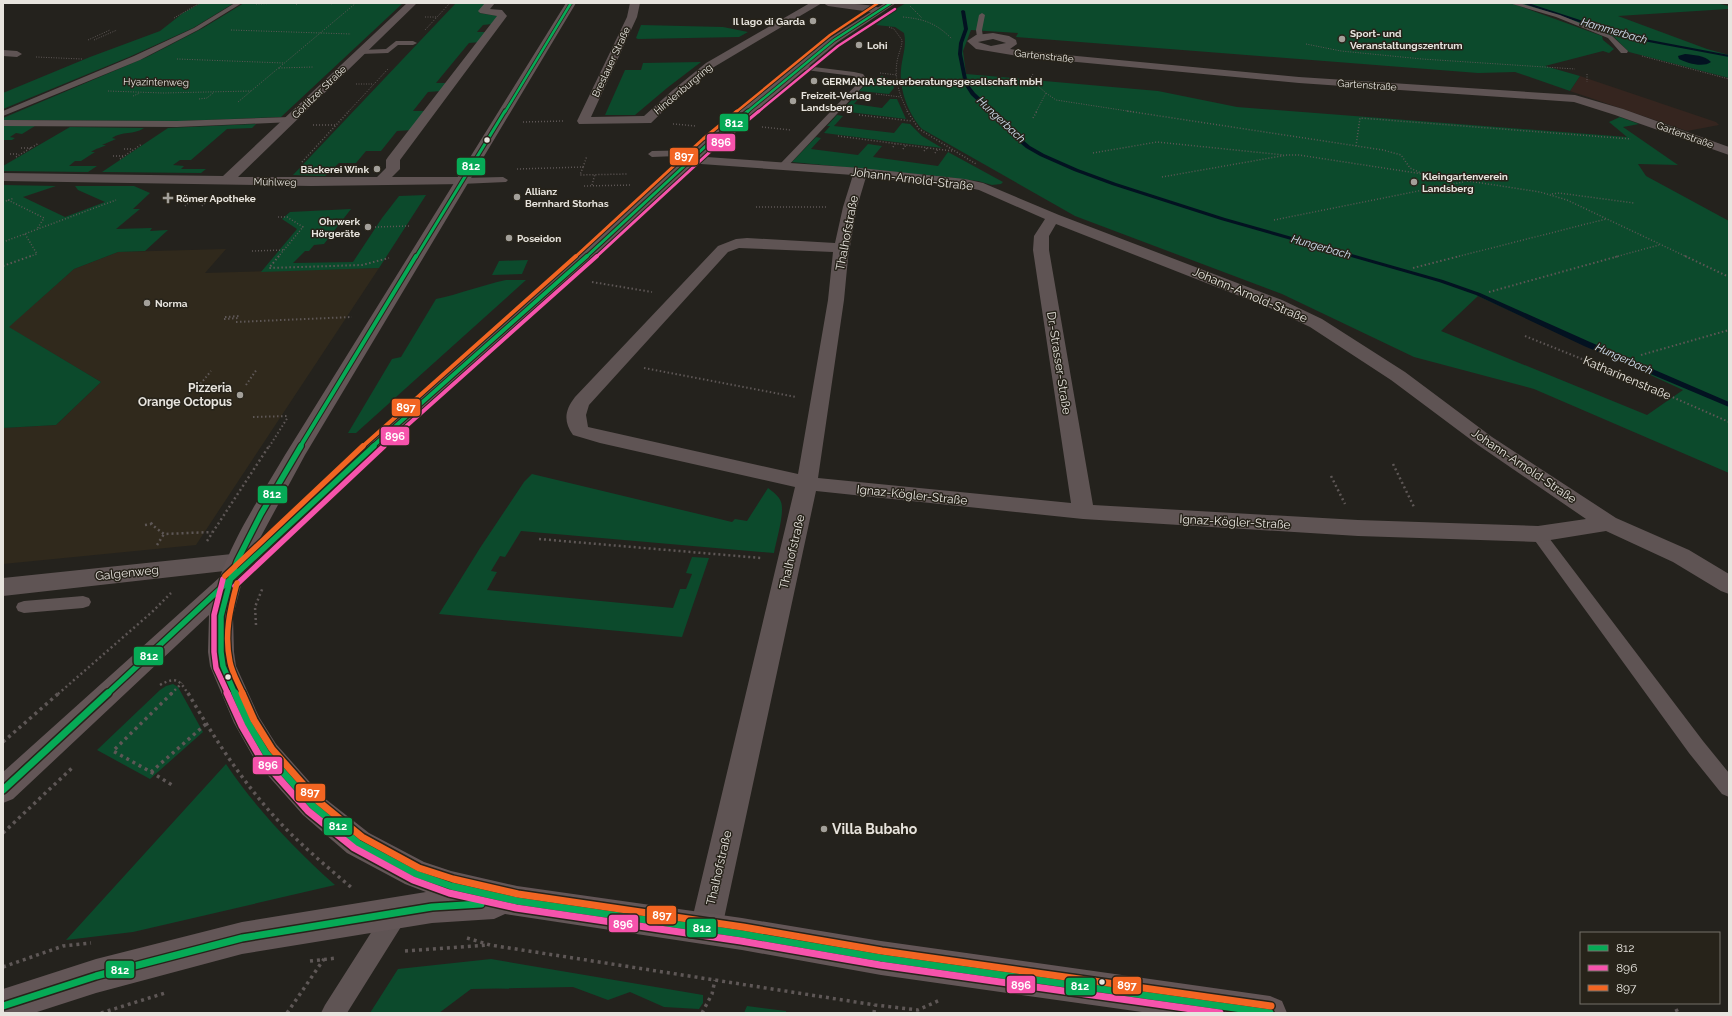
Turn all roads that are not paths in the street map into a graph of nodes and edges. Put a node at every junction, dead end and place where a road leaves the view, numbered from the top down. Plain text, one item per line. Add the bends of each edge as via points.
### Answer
1 (238, 3) edge
2 (412, 3) edge
3 (490, 3) edge
4 (571, 3) edge
5 (635, 3) edge
6 (817, 3) edge
7 (828, 3) edge
8 (891, 3) edge
9 (1512, 3) edge
10 (878, 10) junction
11 (982, 15) dead end
12 (980, 37) junction
13 (412, 43) road end
14 (999, 48) junction
15 (1624, 51) road end
16 (361, 52) junction
17 (3, 53) edge
18 (17, 54) road end
19 (799, 69) junction
20 (850, 83) dead end
21 (3, 114) edge
22 (290, 120) junction
23 (583, 121) joint
24 (3, 123) edge
25 (1729, 151) edge
26 (652, 154) dead end
27 (696, 156) junction
28 (783, 166) junction
29 (861, 172) junction
30 (3, 177) edge
31 (502, 180) dead end
32 (226, 181) junction
33 (382, 181) junction
34 (462, 181) junction
35 (1054, 218) junction
36 (842, 248) junction
37 (807, 483) junction
38 (1083, 512) junction
39 (1608, 523) junction
40 (1538, 534) junction
41 (239, 568) junction
42 (1729, 585) edge
43 (3, 587) edge
44 (83, 602) dead end
45 (24, 607) dead end
46 (1729, 788) edge
47 (3, 790) edge
48 (517, 901) junction
49 (398, 912) junction
50 (706, 928) junction
51 (3, 1006) edge
52 (333, 1013) edge
53 (1270, 1013) edge

1 - 21 lane, Hyazintenweg via 196,29 137,58
2 - 16 street, Görlitzer Straße
3 - 33 street via 483,11 499,12 502,16 393,160 394,169
4 - 34 main road
5 - 23 street, Breslauer Straße via 632,18
6 - 23 street, Hindenburgring via 710,65 647,120
7 - 10 street
8 - 10 main road
9 - 15 lane via 1558,16 1610,37
10 - 19 main road via 834,40
11 - 12 lane
12 - 14 street, Gartenstraße via 973,39 973,43
12 - 14 street, Gartenstraße via 1000,36 1012,42 1009,46
13 - 16 lane via 396,43 388,51
14 - 25 street, Gartenstraße via 1007,52 1024,54 1292,79 1575,99 1612,109
16 - 22 street, Görlitzer Straße
17 - 18 street
19 - 20 lane via 847,77
19 - 27 main road
19 - 28 lane via 854,74 863,80
22 - 24 lane via 171,124
22 - 32 street, Görlitzer Straße
26 - 27 lane
27 - 28 street, Johann-Arnold-Straße
27 - 41 main road
28 - 29 street, Johann-Arnold-Straße
29 - 35 street, Johann-Arnold-Straße via 983,187
29 - 36 street, Thalhofstraße via 850,207
30 - 32 street, Mühlweg
31 - 34 lane
32 - 33 street, Mühlweg
33 - 34 street, Mühlweg
34 - 41 main road via 261,514
35 - 38 street, Dr.-Strasser-Straße via 1043,230 1040,239 1041,250
35 - 39 street, Johann-Arnold-Straße via 1276,304 1316,323 1398,376 1485,441
36 - 37 street, Thalhofstraße
36 - 37 street, Ignaz-Kögler-Straße via 736,244 723,249 577,408 575,415 580,431 600,437
37 - 38 street, Ignaz-Kögler-Straße
37 - 50 street, Thalhofstraße
38 - 40 street, Ignaz-Kögler-Straße via 1200,520
39 - 40 street, Ignaz-Kögler-Straße
39 - 42 street, Johann-Arnold-Straße via 1681,556
40 - 46 lane
41 - 43 street, Galgenweg via 191,566
41 - 47 main road
41 - 48 main road via 221,616 223,666 248,723 266,753 313,806 358,842 416,874 451,886
44 - 45 lane
48 - 49 main road
48 - 50 main road
49 - 51 main road via 242,938 96,976
49 - 52 lane
50 - 53 main road via 881,958

